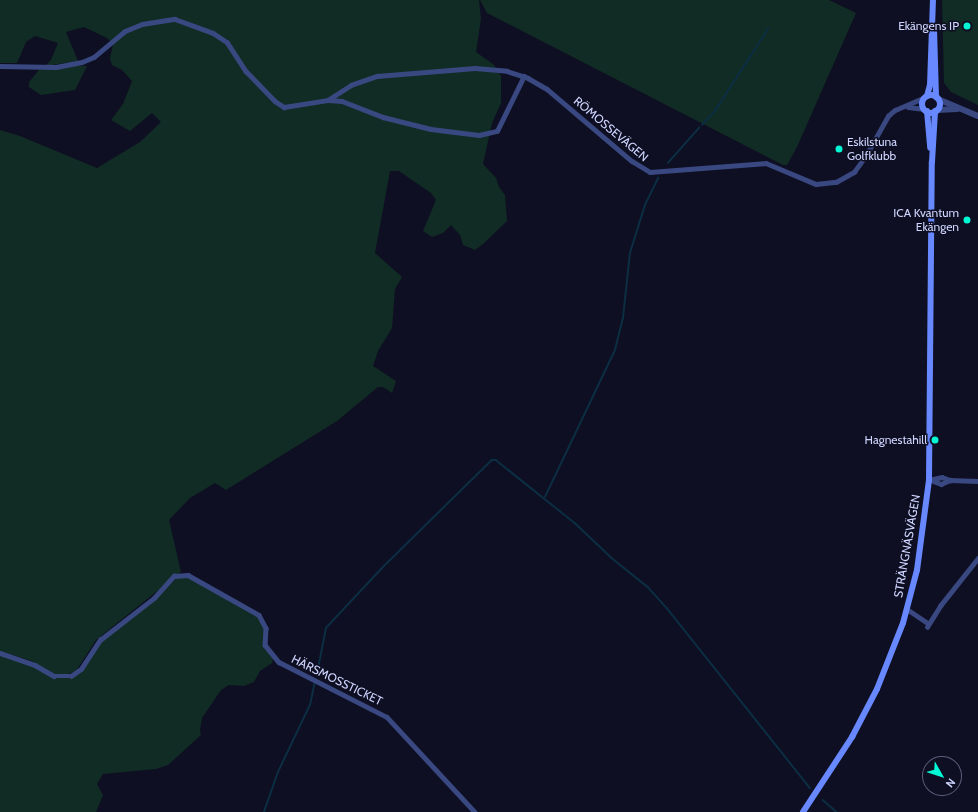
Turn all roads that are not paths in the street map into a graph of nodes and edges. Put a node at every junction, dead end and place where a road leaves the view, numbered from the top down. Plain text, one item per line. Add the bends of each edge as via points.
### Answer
1 (933, 0) edge
2 (933, 22) junction
3 (0, 66) edge
4 (524, 76) junction
5 (926, 97) junction
6 (937, 98) junction
7 (328, 100) junction
8 (904, 107) junction
9 (958, 109) junction
10 (925, 110) junction
11 (936, 111) junction
12 (978, 116) edge
13 (932, 162) junction
14 (929, 480) junction
15 (978, 481) edge
16 (978, 558) edge
17 (907, 609) junction
18 (0, 654) edge
19 (475, 812) edge
20 (803, 812) edge

1 - 2 main road
2 - 5 main road
2 - 6 main road
3 - 7 street via 56,67 82,62 94,57 125,31 142,24 175,19 212,33 227,42 246,71 279,105 295,108
4 - 7 street, RÖMOSSEVÄGEN via 507,71 475,68 377,76 351,85
4 - 7 street via 498,131 479,135 431,129 376,116 348,102
4 - 8 street, RÖMOSSEVÄGEN via 557,96 632,161 650,172 766,163 808,182 829,184 854,172 888,116
5 - 6 main road
5 - 8 street, RÖMOSSEVÄGEN
5 - 10 main road, STRÄNGNÄSVÄGEN via 922,102
6 - 9 street
6 - 11 main road, STRÄNGNÄSVÄGEN
8 - 10 street
9 - 11 street
9 - 12 street
10 - 11 main road
10 - 13 main road, STRÄNGNÄSVÄGEN
11 - 13 main road, STRÄNGNÄSVÄGEN
13 - 14 main road, STRÄNGNÄSVÄGEN
14 - 15 street via 941,484 950,480
14 - 17 main road, STRÄNGNÄSVÄGEN via 924,531
16 - 17 street via 927,625
17 - 20 main road, STRÄNGNÄSVÄGEN via 886,668 868,708
18 - 19 street, HÄRSMOSSTICKET via 35,665 54,676 71,676 81,669 100,640 154,598 174,576 188,575 259,615 266,628 265,645 279,662 387,717

